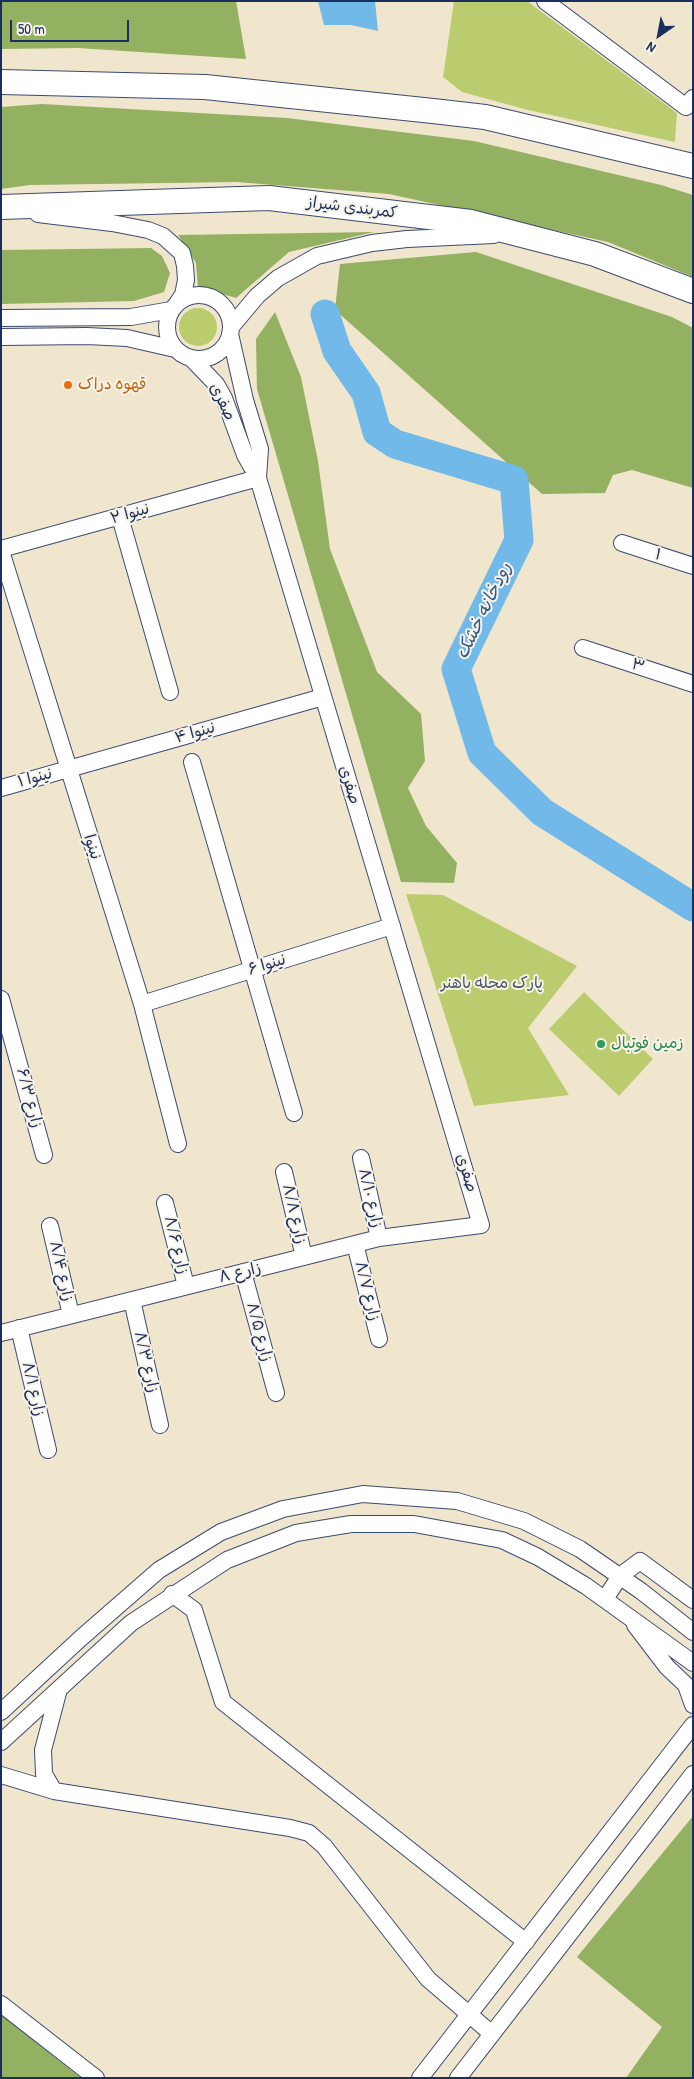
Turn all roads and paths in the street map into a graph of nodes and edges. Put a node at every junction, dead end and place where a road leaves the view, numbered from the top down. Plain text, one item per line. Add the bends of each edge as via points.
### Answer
1 (545, 1) edge
2 (1, 82) edge
3 (693, 98) edge
4 (693, 166) edge
5 (1, 209) edge
6 (526, 235) junction
7 (693, 290) edge
8 (175, 306) junction
9 (1, 318) edge
10 (230, 330) junction
11 (1, 337) edge
12 (175, 349) junction
13 (192, 359) junction
14 (258, 478) junction
15 (120, 517) junction
16 (622, 544) dead end
17 (1, 550) edge
18 (693, 566) edge
19 (583, 648) dead end
20 (693, 684) edge
21 (170, 692) dead end
22 (323, 697) junction
23 (192, 762) dead end
24 (68, 770) junction
25 (1, 788) edge
26 (392, 926) junction
27 (252, 970) junction
28 (1, 999) edge
29 (142, 1004) junction
30 (7, 1042) edge
31 (294, 1113) dead end
32 (178, 1144) dead end
33 (44, 1156) dead end
34 (361, 1158) dead end
35 (284, 1172) dead end
36 (165, 1203) dead end
37 (481, 1225) joint
38 (50, 1226) dead end
39 (379, 1238) junction
40 (355, 1244) junction
41 (304, 1257) junction
42 (243, 1272) junction
43 (186, 1286) junction
44 (132, 1300) junction
45 (71, 1315) junction
46 (19, 1328) junction
47 (1, 1333) edge
48 (379, 1339) dead end
49 (276, 1393) dead end
50 (160, 1425) dead end
51 (48, 1450) dead end
52 (620, 1576) junction
53 (172, 1594) junction
54 (605, 1599) junction
55 (693, 1600) edge
56 (624, 1611) junction
57 (693, 1632) edge
58 (693, 1663) edge
59 (59, 1689) junction
60 (693, 1705) edge
61 (1, 1712) edge
62 (693, 1725) edge
63 (1, 1742) edge
64 (693, 1774) edge
65 (1, 1775) edge
66 (54, 1791) junction
67 (526, 1942) junction
68 (1, 2004) edge
69 (468, 2016) junction
70 (492, 2034) junction
71 (96, 2078) edge
72 (420, 2078) edge
73 (458, 2078) edge

1 - 3 street via 686,107
2 - 4 highway via 205,87 433,110 485,117
5 - 6 highway, کمربندی شیراز via 269,198 471,222
5 - 8 street via 112,223 163,236 182,253 185,266 184,295
6 - 7 highway, کمربندی شیراز via 595,254
6 - 10 street via 407,238 317,256 278,278 257,296
8 - 9 street via 131,317
8 - 10 street via 197,295 208,296 224,308
8 - 12 street via 167,320 166,330
10 - 13 street via 220,351 212,356
10 - 14 street via 245,400 260,449
11 - 12 street via 127,338
12 - 13 street
13 - 14 street, صفری via 216,384 224,398 245,455
14 - 15 street, ۲ نینوا
14 - 22 street, صفری
15 - 17 street, ۲ نینوا
15 - 21 street
16 - 18 street, ۱
17 - 24 street, نینوا
19 - 20 street, ۳
22 - 24 street, ۴ نینوا
22 - 26 street, صفری
23 - 27 street
24 - 25 street, ۱ نینوا
24 - 29 street, نینوا
26 - 27 street, ۶ نینوا
26 - 37 street, صفری
27 - 29 street, ۶ نینوا
27 - 31 street
28 - 30 street, ۶/۳ زارع
29 - 32 street, نینوا
30 - 33 street, ۶/۳ زارع
34 - 39 street, ۸/۱۰ زارع
35 - 41 street, ۸/۸ زارع
36 - 43 street, ۸/۶ زارع
37 - 39 street, ۸ زارع
38 - 45 street, ۸/۴ زارع
39 - 40 street, ۸ زارع
40 - 41 street, ۸ زارع
40 - 48 street, ۸/۷ زارع
41 - 42 street, ۸ زارع
42 - 43 street, ۸ زارع
42 - 49 street, ۸/۵ زارع
43 - 44 street, ۸ زارع
44 - 45 street, ۸ زارع
44 - 50 street, ۸/۳ زارع
45 - 46 street, ۸ زارع
46 - 47 street, ۸ زارع
46 - 51 street, ۸/۱ زارع
52 - 54 street
52 - 55 street via 640,1561
52 - 57 street
52 - 61 street via 580,1549 524,1521 457,1500 363,1494 283,1509 220,1532 159,1570
53 - 54 street via 227,1560 296,1533 352,1524 414,1524 502,1540 538,1557
53 - 59 street via 131,1623
53 - 67 street via 194,1610 223,1702
54 - 56 street
56 - 58 street
56 - 60 street via 667,1667 686,1685
59 - 63 street
59 - 66 street via 43,1750 44,1774
62 - 67 street
64 - 70 street
65 - 66 street
66 - 69 street via 309,1833 324,1846 428,1979
67 - 69 street
68 - 71 street
69 - 70 street
69 - 72 street
70 - 73 street

